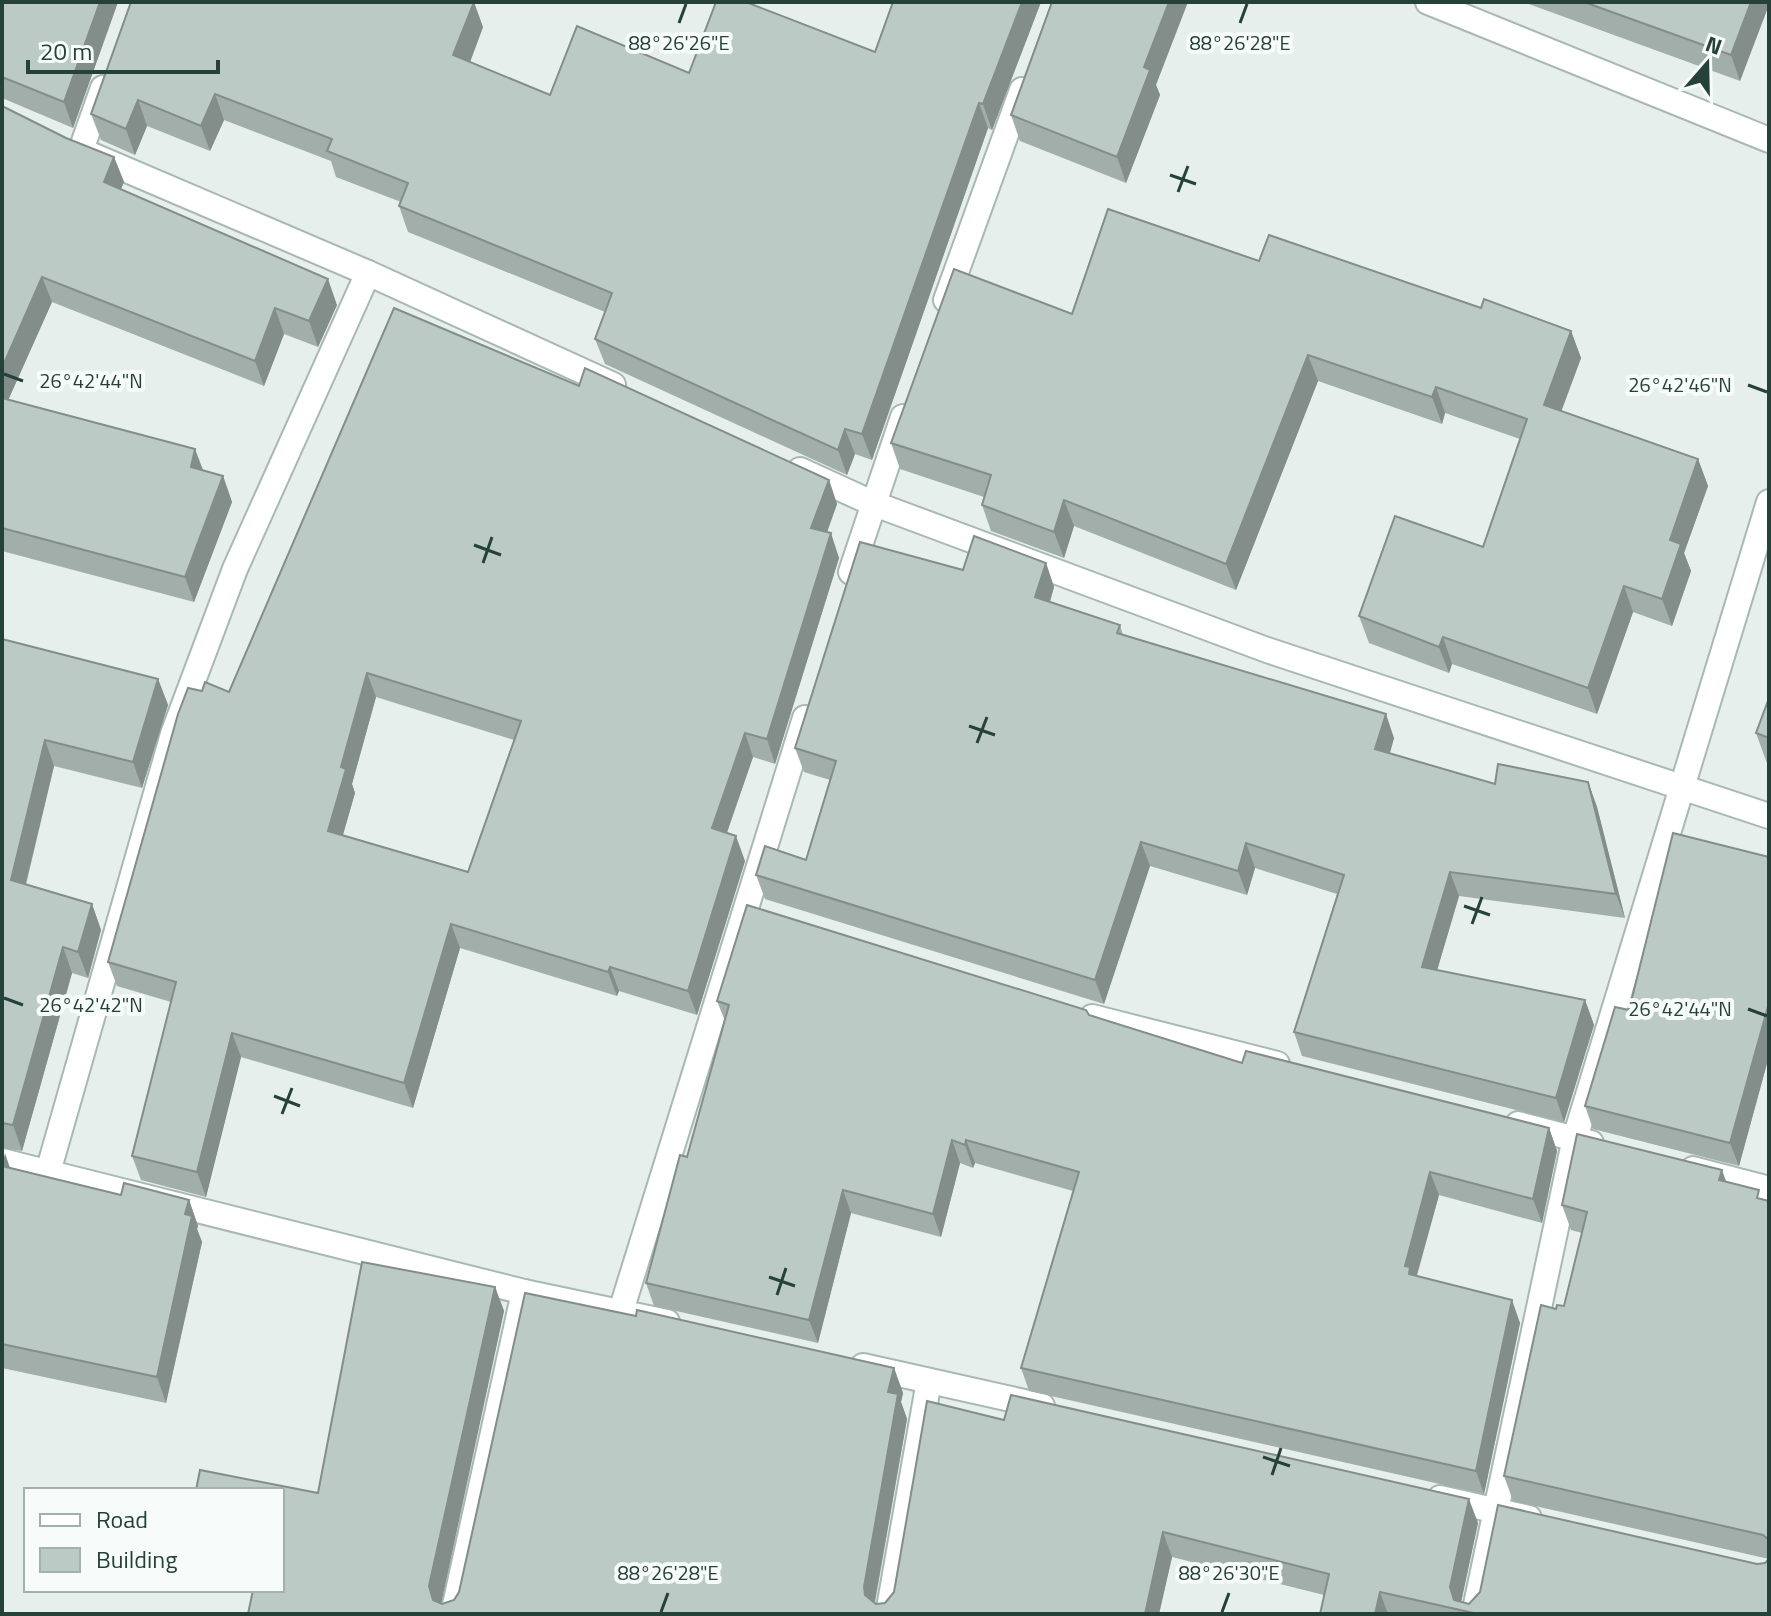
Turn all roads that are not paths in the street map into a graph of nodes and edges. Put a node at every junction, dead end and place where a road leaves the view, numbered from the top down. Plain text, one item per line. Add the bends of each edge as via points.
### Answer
1 (1428, 2) edge
2 (113, 61) edge
3 (1033, 61) edge
4 (55, 138) edge
5 (1769, 140) edge
6 (81, 150) junction
7 (368, 273) junction
8 (937, 326) edge
9 (642, 398) edge
10 (910, 400) edge
11 (771, 457) edge
12 (1769, 502) edge
13 (872, 503) junction
14 (844, 593) edge
15 (811, 698) edge
16 (1682, 784) junction
17 (1769, 816) edge
18 (746, 909) junction
19 (775, 918) edge
20 (1072, 1010) edge
21 (1300, 1070) edge
22 (1499, 1119) edge
23 (1575, 1138) junction
24 (1620, 1150) edge
25 (2, 1161) edge
26 (1665, 1162) edge
27 (48, 1172) junction
28 (1769, 1189) edge
29 (524, 1292) junction
30 (621, 1311) junction
31 (683, 1325) edge
32 (837, 1360) edge
33 (929, 1381) junction
34 (1067, 1412) edge
35 (1419, 1493) edge
36 (1496, 1511) junction
37 (1557, 1525) edge
38 (453, 1614) edge
39 (888, 1614) edge
40 (1474, 1614) edge

1 - 5 street
2 - 6 street
3 - 8 street
4 - 6 street
6 - 7 street
7 - 9 street
7 - 27 street via 235,569 173,734
10 - 13 street
11 - 13 street
12 - 16 street
13 - 14 street
13 - 16 street via 1267,650
15 - 18 street
16 - 17 street
16 - 23 street
18 - 19 street
18 - 30 street
20 - 21 street
22 - 23 street
23 - 24 street
23 - 36 street
25 - 27 street
26 - 28 street
27 - 29 street
29 - 30 street
29 - 38 street
30 - 31 street
32 - 33 street
33 - 34 street
33 - 39 street
35 - 36 street
36 - 37 street
36 - 40 street

